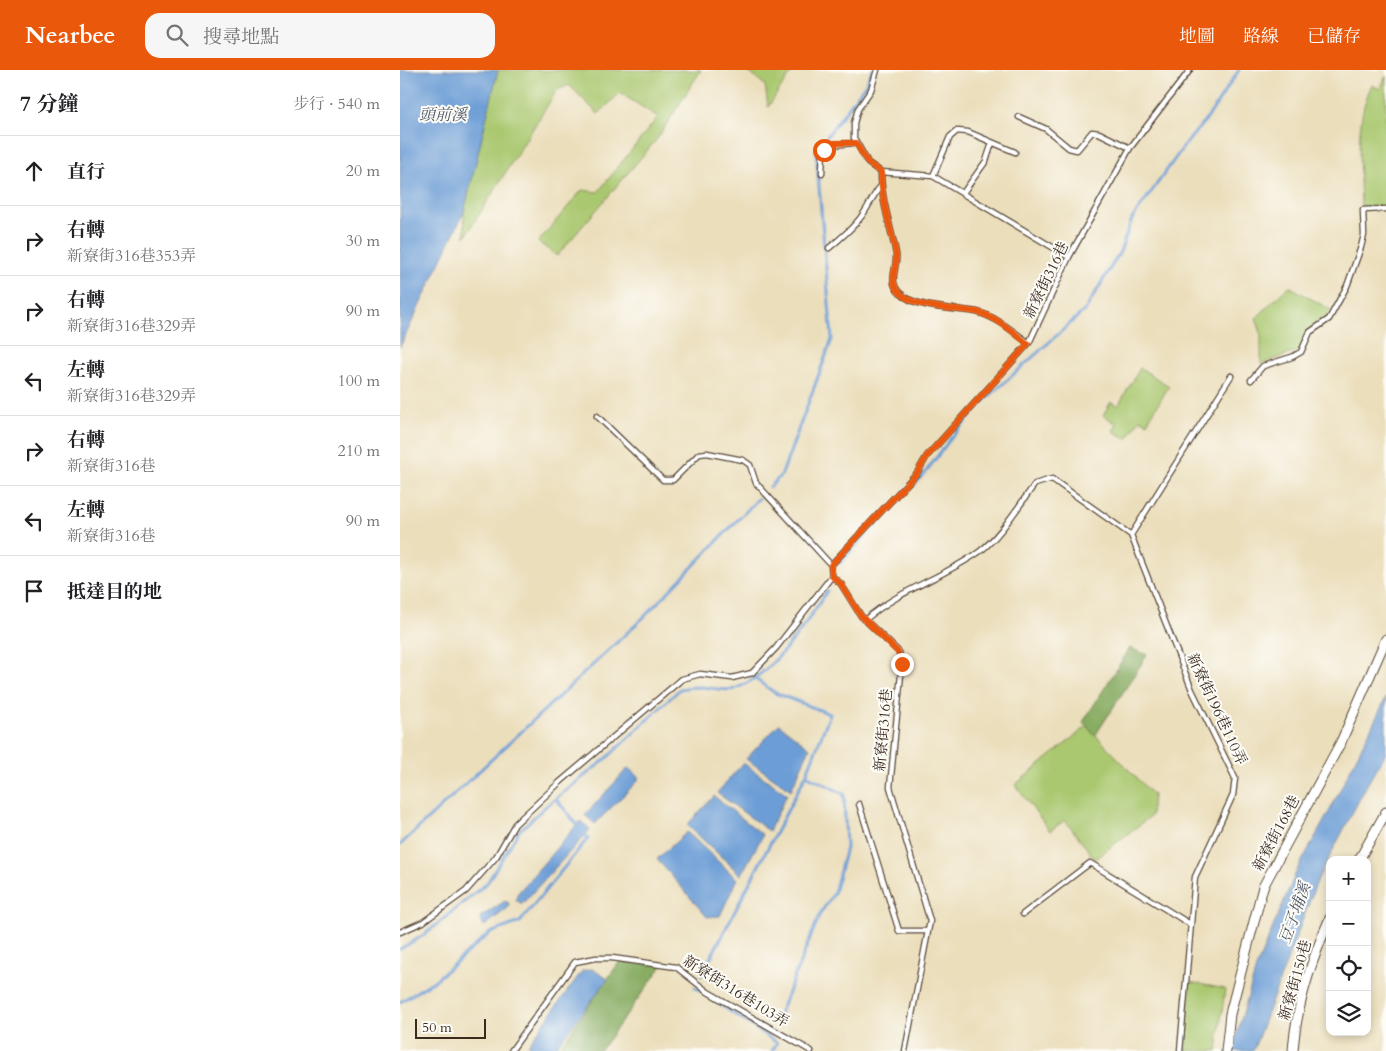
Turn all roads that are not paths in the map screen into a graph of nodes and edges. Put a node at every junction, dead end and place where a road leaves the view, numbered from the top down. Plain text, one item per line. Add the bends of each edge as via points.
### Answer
1 (877, 70) edge
2 (1190, 70) edge
3 (1019, 117) dead end
4 (856, 143) junction
5 (992, 143) junction
6 (1130, 148) junction
7 (1015, 152) dead end
8 (881, 172) junction
9 (822, 173) dead end
10 (933, 176) junction
11 (881, 186) junction
12 (963, 193) junction
13 (1386, 209) edge
14 (828, 248) dead end
15 (1069, 257) junction
16 (1028, 344) junction
17 (1231, 376) dead end
18 (1251, 380) dead end
19 (597, 416) dead end
20 (1131, 535) junction
21 (831, 565) junction
22 (832, 576) junction
23 (865, 620) junction
24 (1386, 639) edge
25 (859, 804) dead end
26 (1386, 812) edge
27 (1361, 856) edge
28 (1023, 914) dead end
29 (1190, 924) junction
30 (1326, 926) edge
31 (928, 931) junction
32 (400, 932) edge
33 (511, 1051) edge
34 (811, 1051) edge
35 (905, 1051) edge
36 (1180, 1051) edge
37 (1226, 1051) edge
38 (1292, 1051) edge

1 - 4 lane via 871,90 858,109 854,123
2 - 6 lane, 新寮街316巷
3 - 6 lane via 1046,129 1068,148 1077,150 1092,132
4 - 8 lane via 868,163
4 - 9 lane via 828,145 824,150
5 - 7 lane
5 - 10 lane via 968,132 957,131 950,137
5 - 12 lane via 986,161
6 - 15 lane, 新寮街316巷
8 - 10 lane
8 - 11 lane
10 - 12 lane
11 - 14 lane via 858,221
11 - 16 lane via 896,256 892,278 900,293 944,309 977,312 996,319
12 - 15 lane
13 - 18 lane via 1363,210 1362,247 1347,286 1329,319 1310,332 1301,352 1263,366
15 - 16 lane, 新寮街316巷
16 - 21 lane, 新寮街316巷 via 927,456 917,473
17 - 20 lane
19 - 21 lane via 663,480 673,480 699,454 743,460 750,465 756,483
20 - 23 lane via 1052,479 1035,484 995,538 980,551 895,597
20 - 29 lane, 新寮街196巷110弄 via 1192,690 1235,778 1232,795 1195,877
21 - 22 lane
22 - 23 lane, 新寮街316巷
22 - 32 lane via 776,648 752,673 732,678 700,674 682,679 515,824 496,857 466,891 423,922
23 - 31 lane, 新寮街316巷 via 898,652 902,664 890,787 930,921
24 - 37 street, 新寮街168巷 via 1341,742 1263,887 1230,1014
25 - 31 lane via 899,931
26 - 27 street
28 - 29 lane via 1090,863
29 - 36 lane, 新寮街196巷110弄
30 - 38 street, 新寮街150巷 via 1318,943 1294,1027
31 - 35 lane, 新寮街316巷
33 - 34 lane, 新寮街316巷103弄 via 575,962 596,958 676,967 708,992

